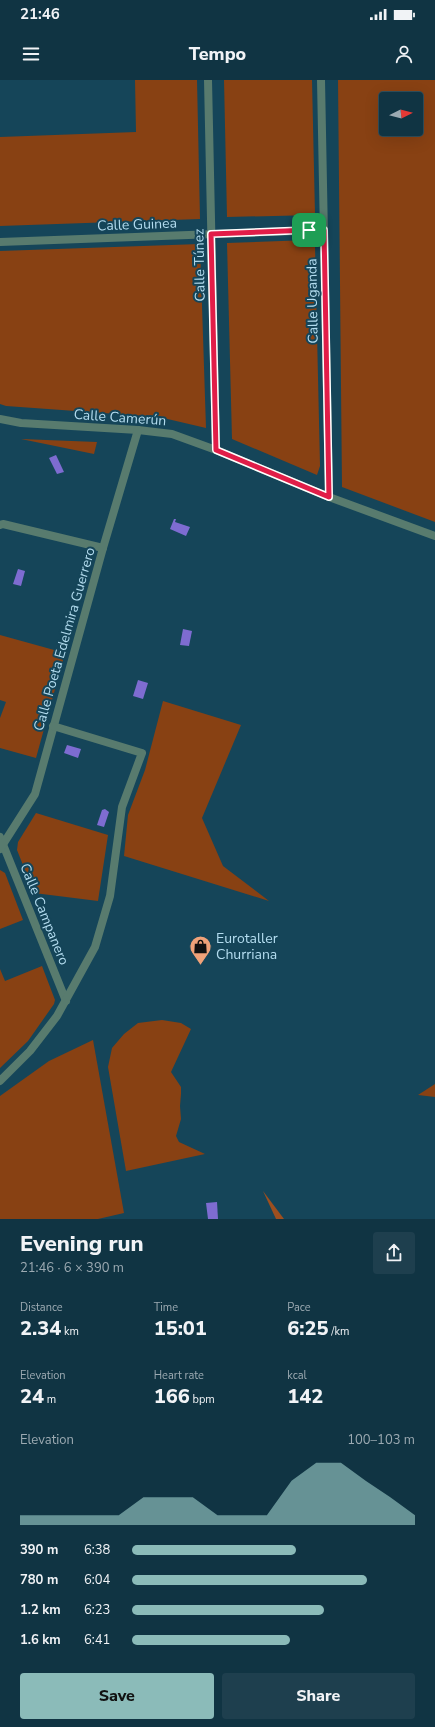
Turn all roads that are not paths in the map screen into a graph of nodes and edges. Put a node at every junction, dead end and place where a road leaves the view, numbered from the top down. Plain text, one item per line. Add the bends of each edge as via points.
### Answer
1 (208, 80) edge
2 (321, 80) edge
3 (324, 230) junction
4 (211, 234) junction
5 (0, 242) edge
6 (0, 419) edge
7 (138, 430) junction
8 (216, 450) junction
9 (329, 497) junction
10 (0, 525) edge
11 (435, 536) edge
12 (103, 548) junction
13 (53, 726) junction
14 (0, 837) edge
15 (2, 847) edge
16 (66, 1001) junction
17 (0, 1081) edge

1 - 4 street, Calle Túnez
2 - 3 street, Calle Uganda
3 - 4 street, Calle Guinea
3 - 9 street, Calle Uganda
4 - 5 street, Calle Guinea
4 - 8 street, Calle Túnez
6 - 7 street, Calle Camerún via 21,423
7 - 8 street, Calle Camerún via 172,434
7 - 12 street, Calle Poeta Edelmira Guerrero
8 - 9 street, Calle Camerún
9 - 11 street, Calle Camerún
10 - 12 street
12 - 13 street, Calle Poeta Edelmira Guerrero
13 - 15 street, Calle Poeta Edelmira Guerrero via 34,794
13 - 16 street via 142,752 122,807 110,896 95,947
14 - 15 street, Calle Campanero
15 - 16 street, Calle Campanero
16 - 17 street via 30,1051

